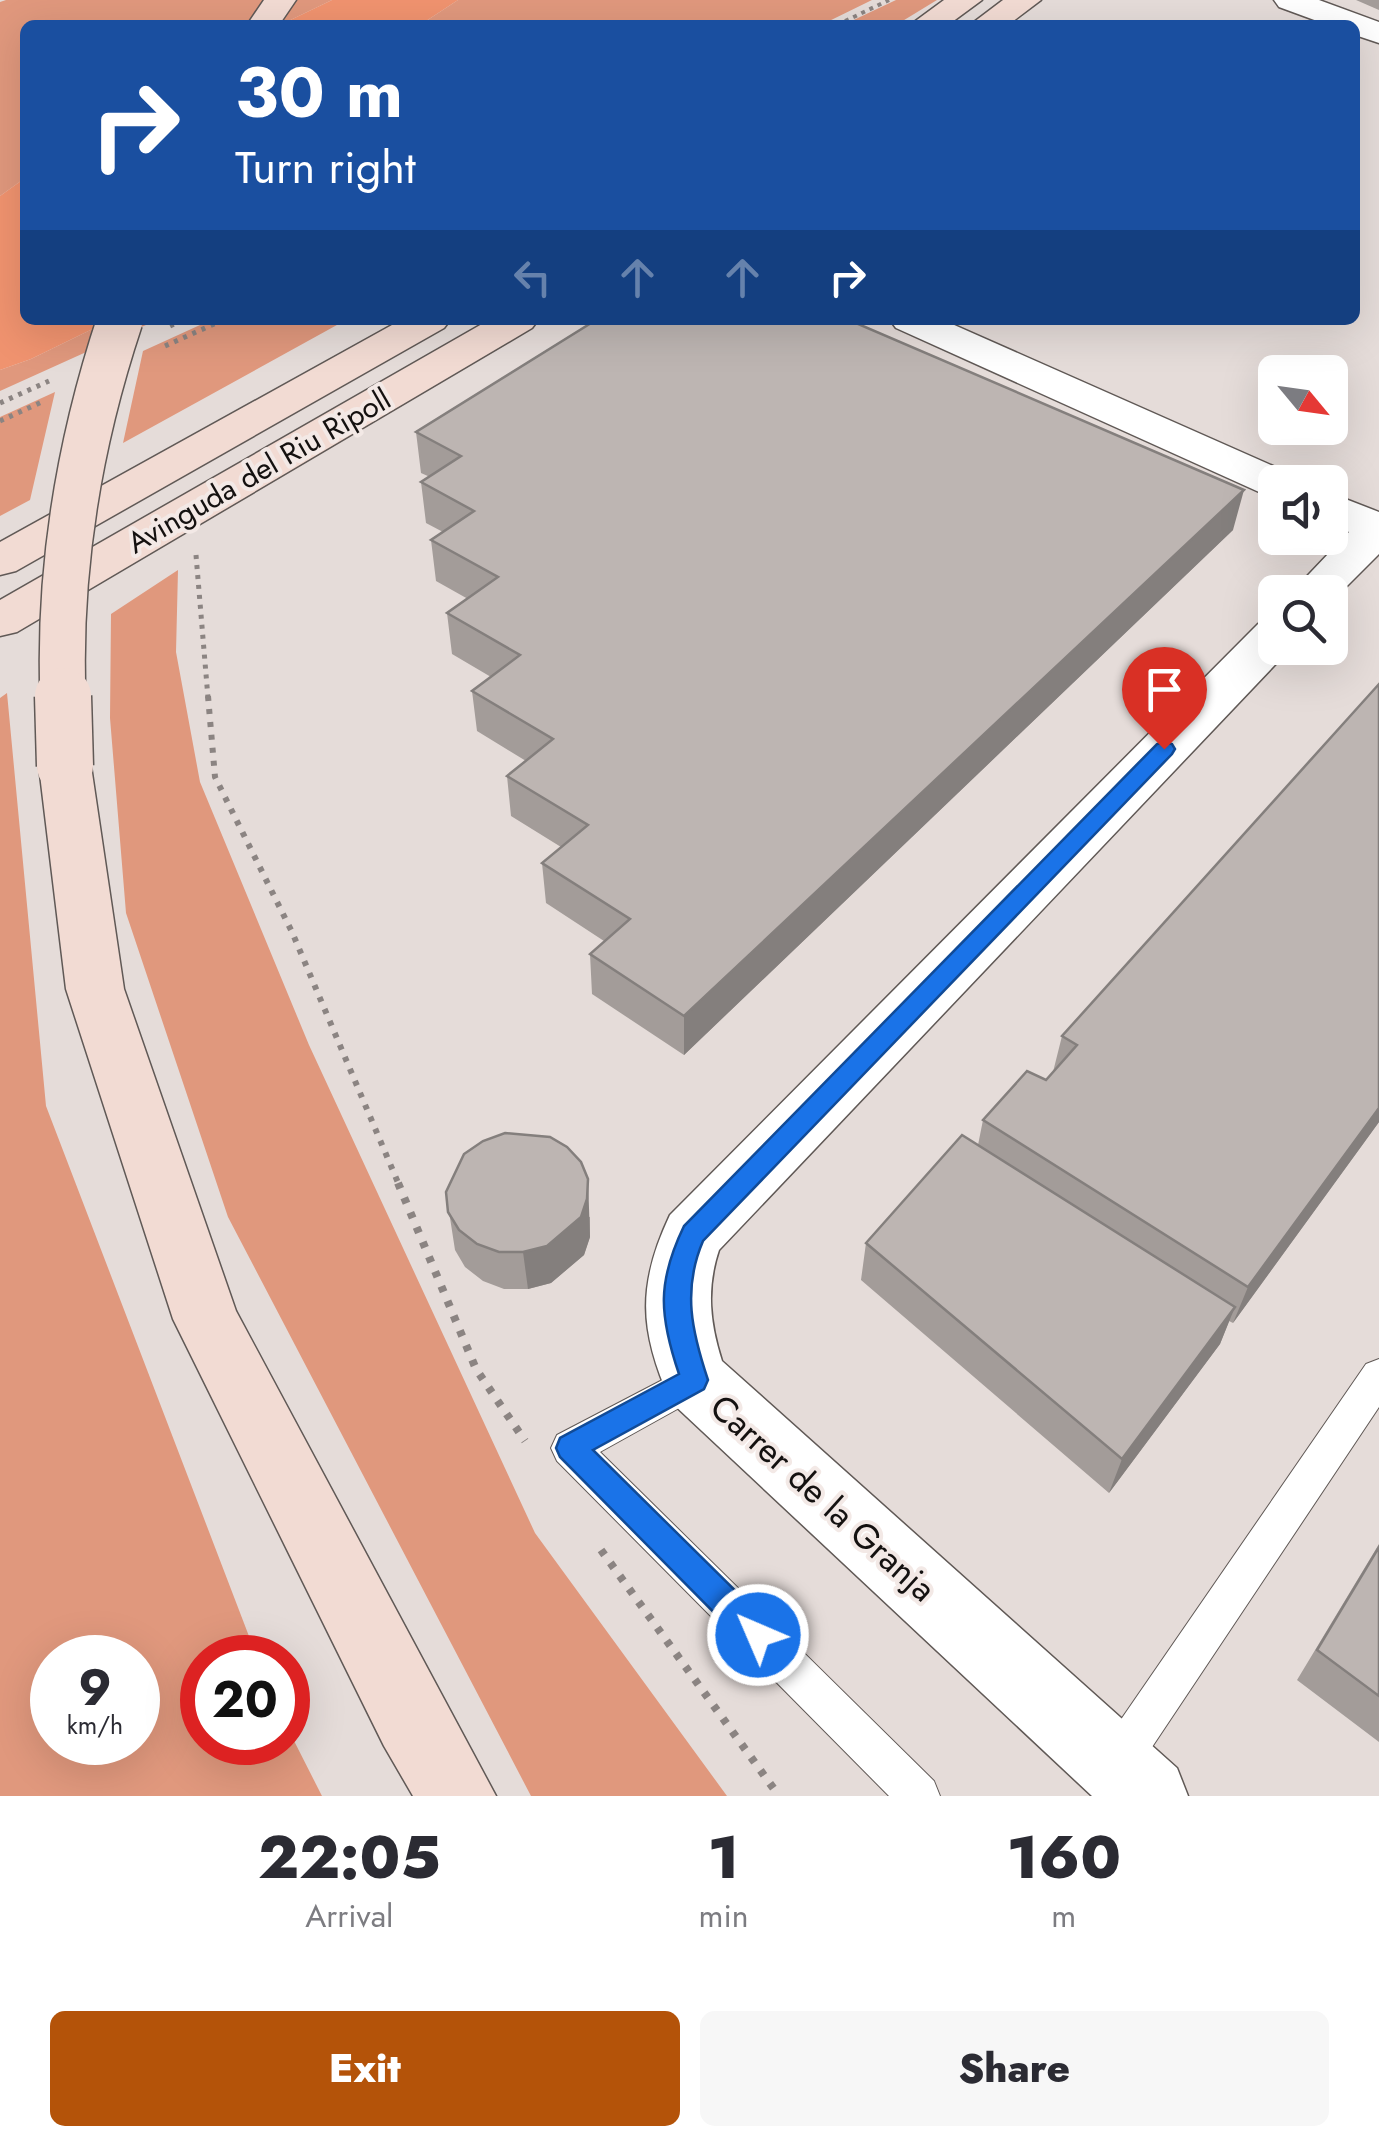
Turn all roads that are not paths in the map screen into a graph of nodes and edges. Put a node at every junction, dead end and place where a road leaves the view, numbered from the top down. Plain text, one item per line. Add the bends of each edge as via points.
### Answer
1 (966, 0) edge
2 (1025, 0) edge
3 (1290, 0) edge
4 (934, 20) edge
5 (994, 20) edge
6 (1344, 20) edge
7 (119, 325) edge
8 (421, 325) edge
9 (509, 325) edge
10 (921, 325) edge
11 (1258, 475) edge
12 (1348, 516) edge
13 (1379, 529) edge
14 (0, 561) edge
15 (1333, 575) edge
16 (0, 622) edge
17 (1258, 653) edge
18 (1379, 1376) edge
19 (694, 1380) junction
20 (1132, 1781) edge
21 (457, 1796) edge
22 (919, 1796) edge

1 - 4 main road
2 - 5 main road
3 - 6 street
7 - 21 main road, bridge via 79,471 62,616 65,766 95,989 206,1319 410,1719
8 - 14 main road, Avinguda del Riu Ripoll
9 - 16 main road, Avinguda del Riu Ripoll
10 - 11 street
12 - 13 street
13 - 15 street
17 - 19 street, Carrer de la Granja via 694,1234 679,1266 676,1306
18 - 20 lane
19 - 20 street, Carrer de la Granja
19 - 22 lane via 570,1448

